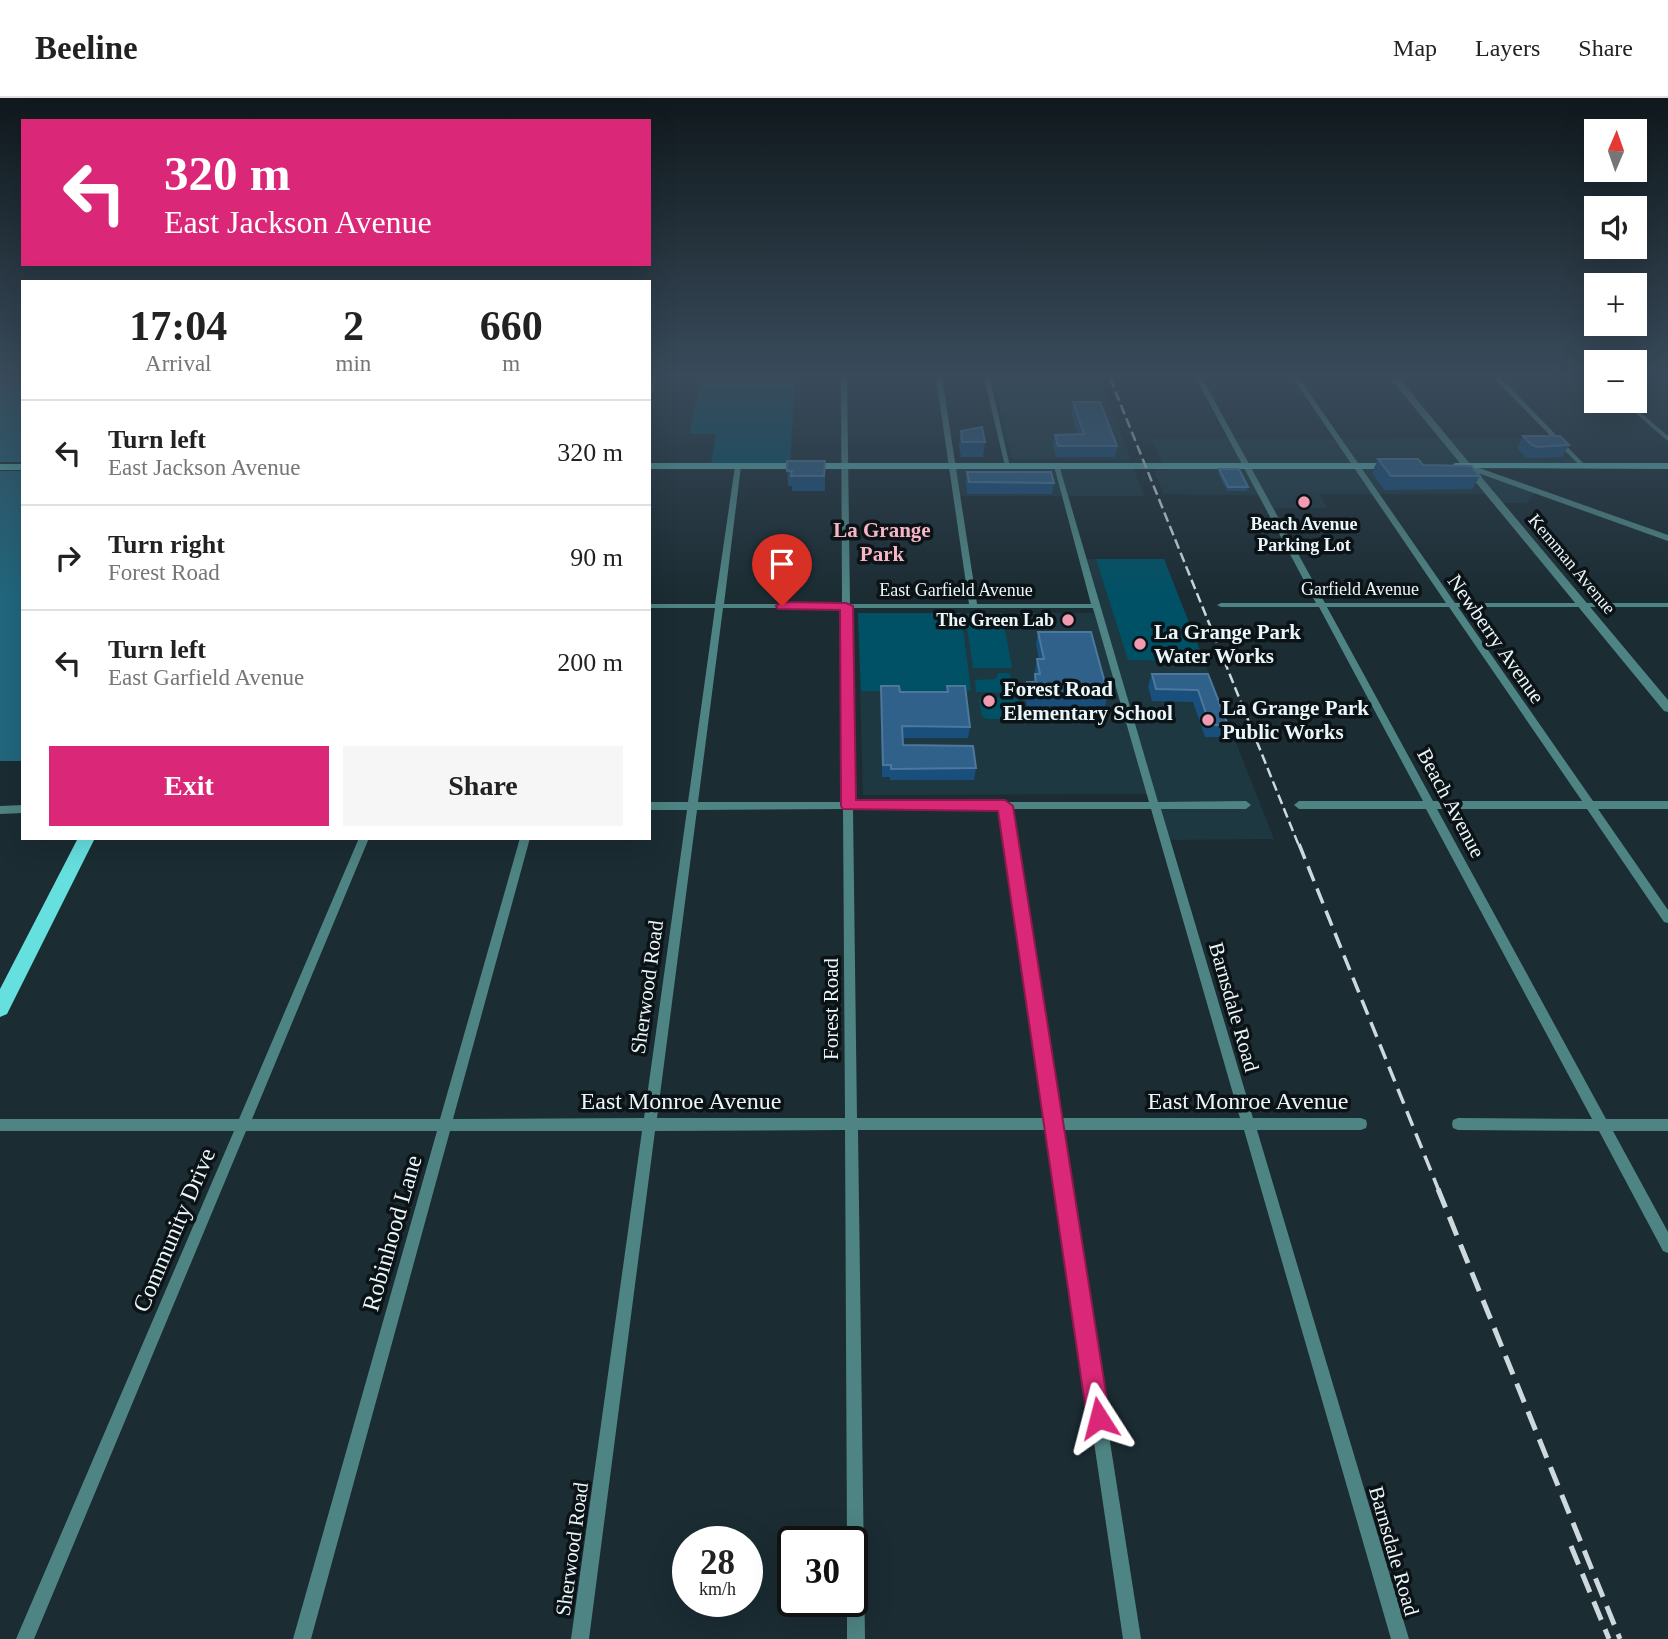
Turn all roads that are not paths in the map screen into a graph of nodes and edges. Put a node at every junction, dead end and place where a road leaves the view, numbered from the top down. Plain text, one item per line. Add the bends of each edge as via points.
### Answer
1 (845, 450) edge
2 (950, 450) edge
3 (1004, 450) edge
4 (1237, 450) edge
5 (1345, 450) edge
6 (1454, 450) edge
7 (1567, 450) edge
8 (651, 466) edge
9 (738, 466) junction
10 (845, 466) junction
11 (953, 466) junction
12 (1008, 466) junction
13 (1057, 466) junction
14 (1246, 466) junction
15 (1356, 466) junction
16 (1400, 466) edge
17 (1446, 466) edge
18 (1467, 466) junction
19 (1583, 466) junction
20 (1668, 466) edge
21 (0, 467) edge
22 (21, 467) edge
23 (1668, 538) edge
24 (1221, 605) dead end
25 (1322, 605) junction
26 (1452, 605) junction
27 (1583, 605) junction
28 (1668, 605) edge
29 (651, 606) edge
30 (719, 606) junction
31 (846, 606) junction
32 (973, 606) junction
33 (1096, 606) junction
34 (1662, 695) edge
35 (1668, 708) edge
36 (1155, 805) junction
37 (1246, 805) dead end
38 (1299, 805) dead end
39 (1668, 805) edge
40 (651, 806) edge
41 (691, 806) junction
42 (849, 806) junction
43 (1005, 806) junction
44 (1431, 806) junction
45 (1590, 806) junction
46 (21, 809) edge
47 (0, 810) edge
48 (86, 840) edge
49 (363, 840) edge
50 (524, 840) edge
51 (1668, 919) edge
52 (0, 1008) edge
53 (244, 1123) junction
54 (446, 1123) junction
55 (648, 1123) junction
56 (1054, 1123) junction
57 (851, 1124) junction
58 (1247, 1124) junction
59 (1361, 1124) dead end
60 (1458, 1124) dead end
61 (0, 1125) edge
62 (1602, 1125) junction
63 (1668, 1125) edge
64 (1668, 1246) edge
65 (25, 1639) edge
66 (302, 1639) edge
67 (580, 1639) edge
68 (856, 1639) edge
69 (1132, 1639) edge
70 (1400, 1639) edge

1 - 10 street, Forest Road
2 - 11 street
3 - 12 street
4 - 14 street, Beach Avenue
5 - 15 street, Newberry Avenue
6 - 18 street, Kemman Avenue
7 - 19 street
8 - 9 main road
9 - 10 main road
9 - 30 street, Sherwood Road
10 - 11 main road
10 - 31 street, Forest Road
11 - 12 main road
11 - 32 street
12 - 13 main road
13 - 14 main road
13 - 33 street, Barnsdale Road
14 - 15 main road
14 - 25 street, Beach Avenue
15 - 16 main road
15 - 26 street, Newberry Avenue
17 - 18 main road
18 - 19 main road
18 - 23 street
18 - 27 street, Kemman Avenue
19 - 20 main road
21 - 22 main road
24 - 25 street, Garfield Avenue
25 - 26 street, Garfield Avenue
25 - 44 street, Beach Avenue
26 - 27 street, Garfield Avenue
26 - 45 street, Newberry Avenue
27 - 28 street, Garfield Avenue
27 - 34 street, Kemman Avenue
29 - 30 street, East Garfield Avenue
30 - 31 street, East Garfield Avenue
30 - 41 street, Sherwood Road
31 - 32 street, East Garfield Avenue
31 - 42 street, Forest Road
32 - 33 street, East Garfield Avenue
33 - 36 street, Barnsdale Road
34 - 35 street, Kemman Avenue
36 - 37 street
36 - 43 street
36 - 58 street, Barnsdale Road
38 - 44 street
39 - 45 street
40 - 41 street
41 - 42 street
41 - 55 street, Sherwood Road
42 - 43 street
42 - 57 street, Forest Road
43 - 56 street
44 - 45 street
44 - 62 street, Beach Avenue
45 - 51 street, Newberry Avenue
46 - 47 street
48 - 52 main road
49 - 53 street, Community Drive
50 - 54 street, Robinhood Lane
53 - 54 street, East Monroe Avenue
53 - 61 street, East Monroe Avenue
53 - 65 street, Community Drive
54 - 55 street, East Monroe Avenue
54 - 66 street, Robinhood Lane
55 - 57 street, East Monroe Avenue
55 - 67 street, Sherwood Road
56 - 57 street, East Monroe Avenue
56 - 58 street, East Monroe Avenue
56 - 69 street
57 - 68 street, Forest Road
58 - 59 street, East Monroe Avenue
58 - 70 street, Barnsdale Road
60 - 62 street
62 - 63 street
62 - 64 street, Beach Avenue

